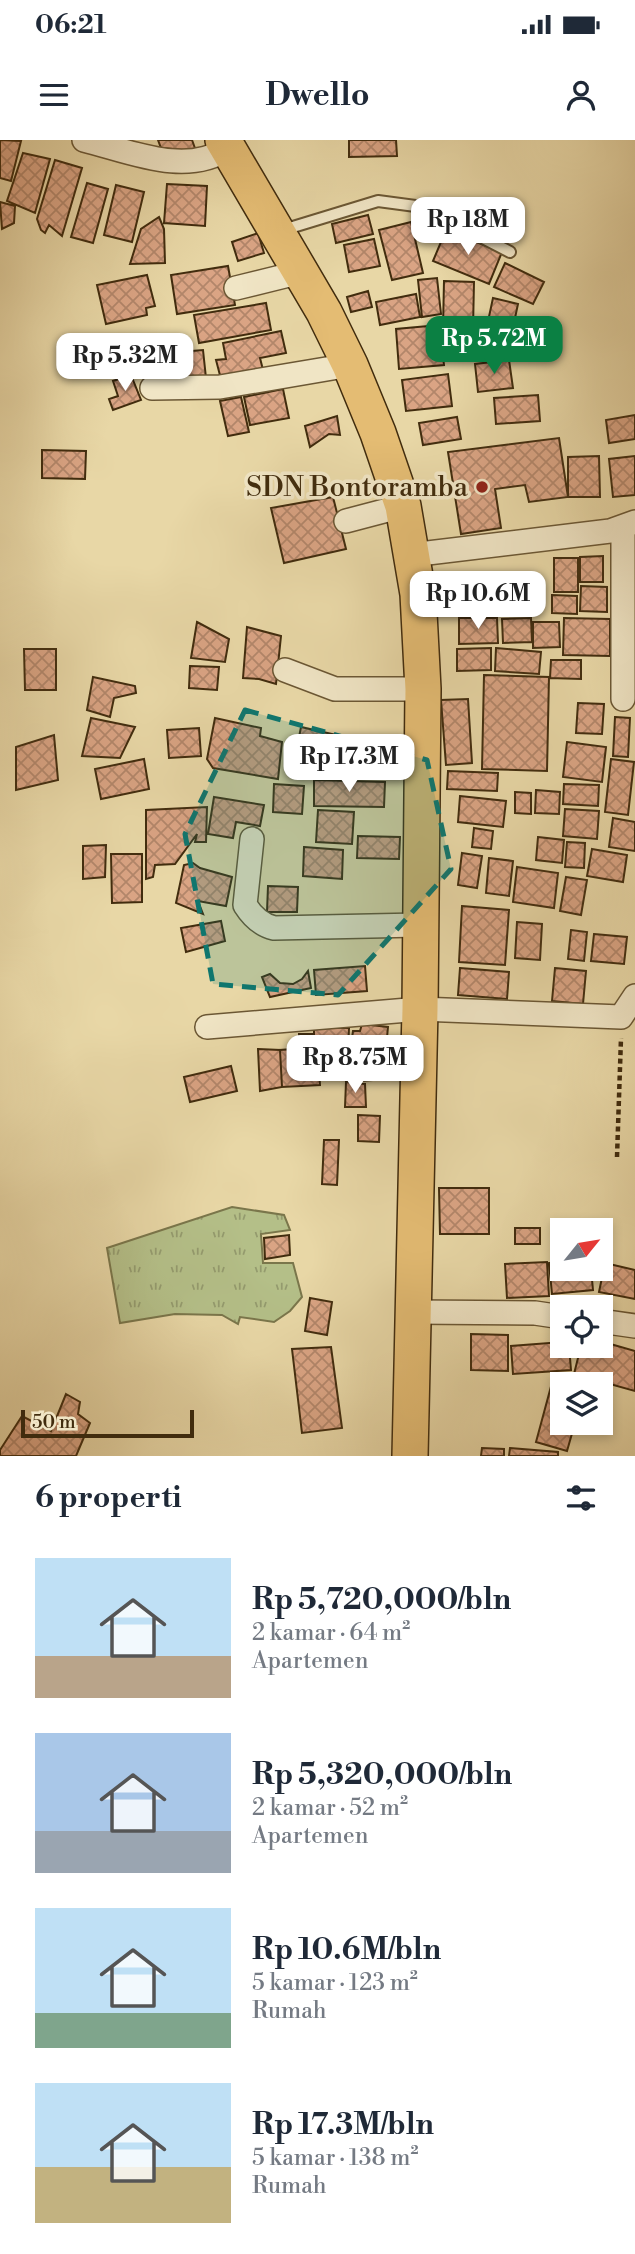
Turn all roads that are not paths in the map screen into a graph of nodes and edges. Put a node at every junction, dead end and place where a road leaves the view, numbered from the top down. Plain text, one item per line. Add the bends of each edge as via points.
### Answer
1 (84, 140) edge
2 (226, 144) edge
3 (278, 232) junction
4 (510, 252) dead end
5 (301, 272) junction
6 (236, 288) dead end
7 (350, 365) junction
8 (152, 388) dead end
9 (403, 506) junction
10 (346, 521) dead end
11 (629, 524) edge
12 (411, 555) junction
13 (285, 670) dead end
14 (423, 689) junction
15 (623, 699) dead end
16 (252, 839) dead end
17 (419, 925) junction
18 (635, 996) edge
19 (420, 1009) junction
20 (207, 1027) dead end
21 (413, 1312) junction
22 (550, 1315) edge
23 (613, 1323) edge
24 (635, 1326) edge
25 (410, 1456) edge

1 - 2 street via 182,162 209,158
2 - 3 main road
3 - 4 lane via 378,201 423,207
3 - 5 main road
5 - 6 street
5 - 7 main road
7 - 8 street via 220,387
7 - 9 main road
9 - 10 street
9 - 12 main road
11 - 12 street via 610,531
11 - 15 street
12 - 14 main road
13 - 14 street via 335,689
14 - 17 main road
16 - 17 street via 245,905 266,926
17 - 19 main road
18 - 19 street via 621,1017
19 - 20 street
19 - 21 main road
21 - 22 street
21 - 25 main road
23 - 24 street

